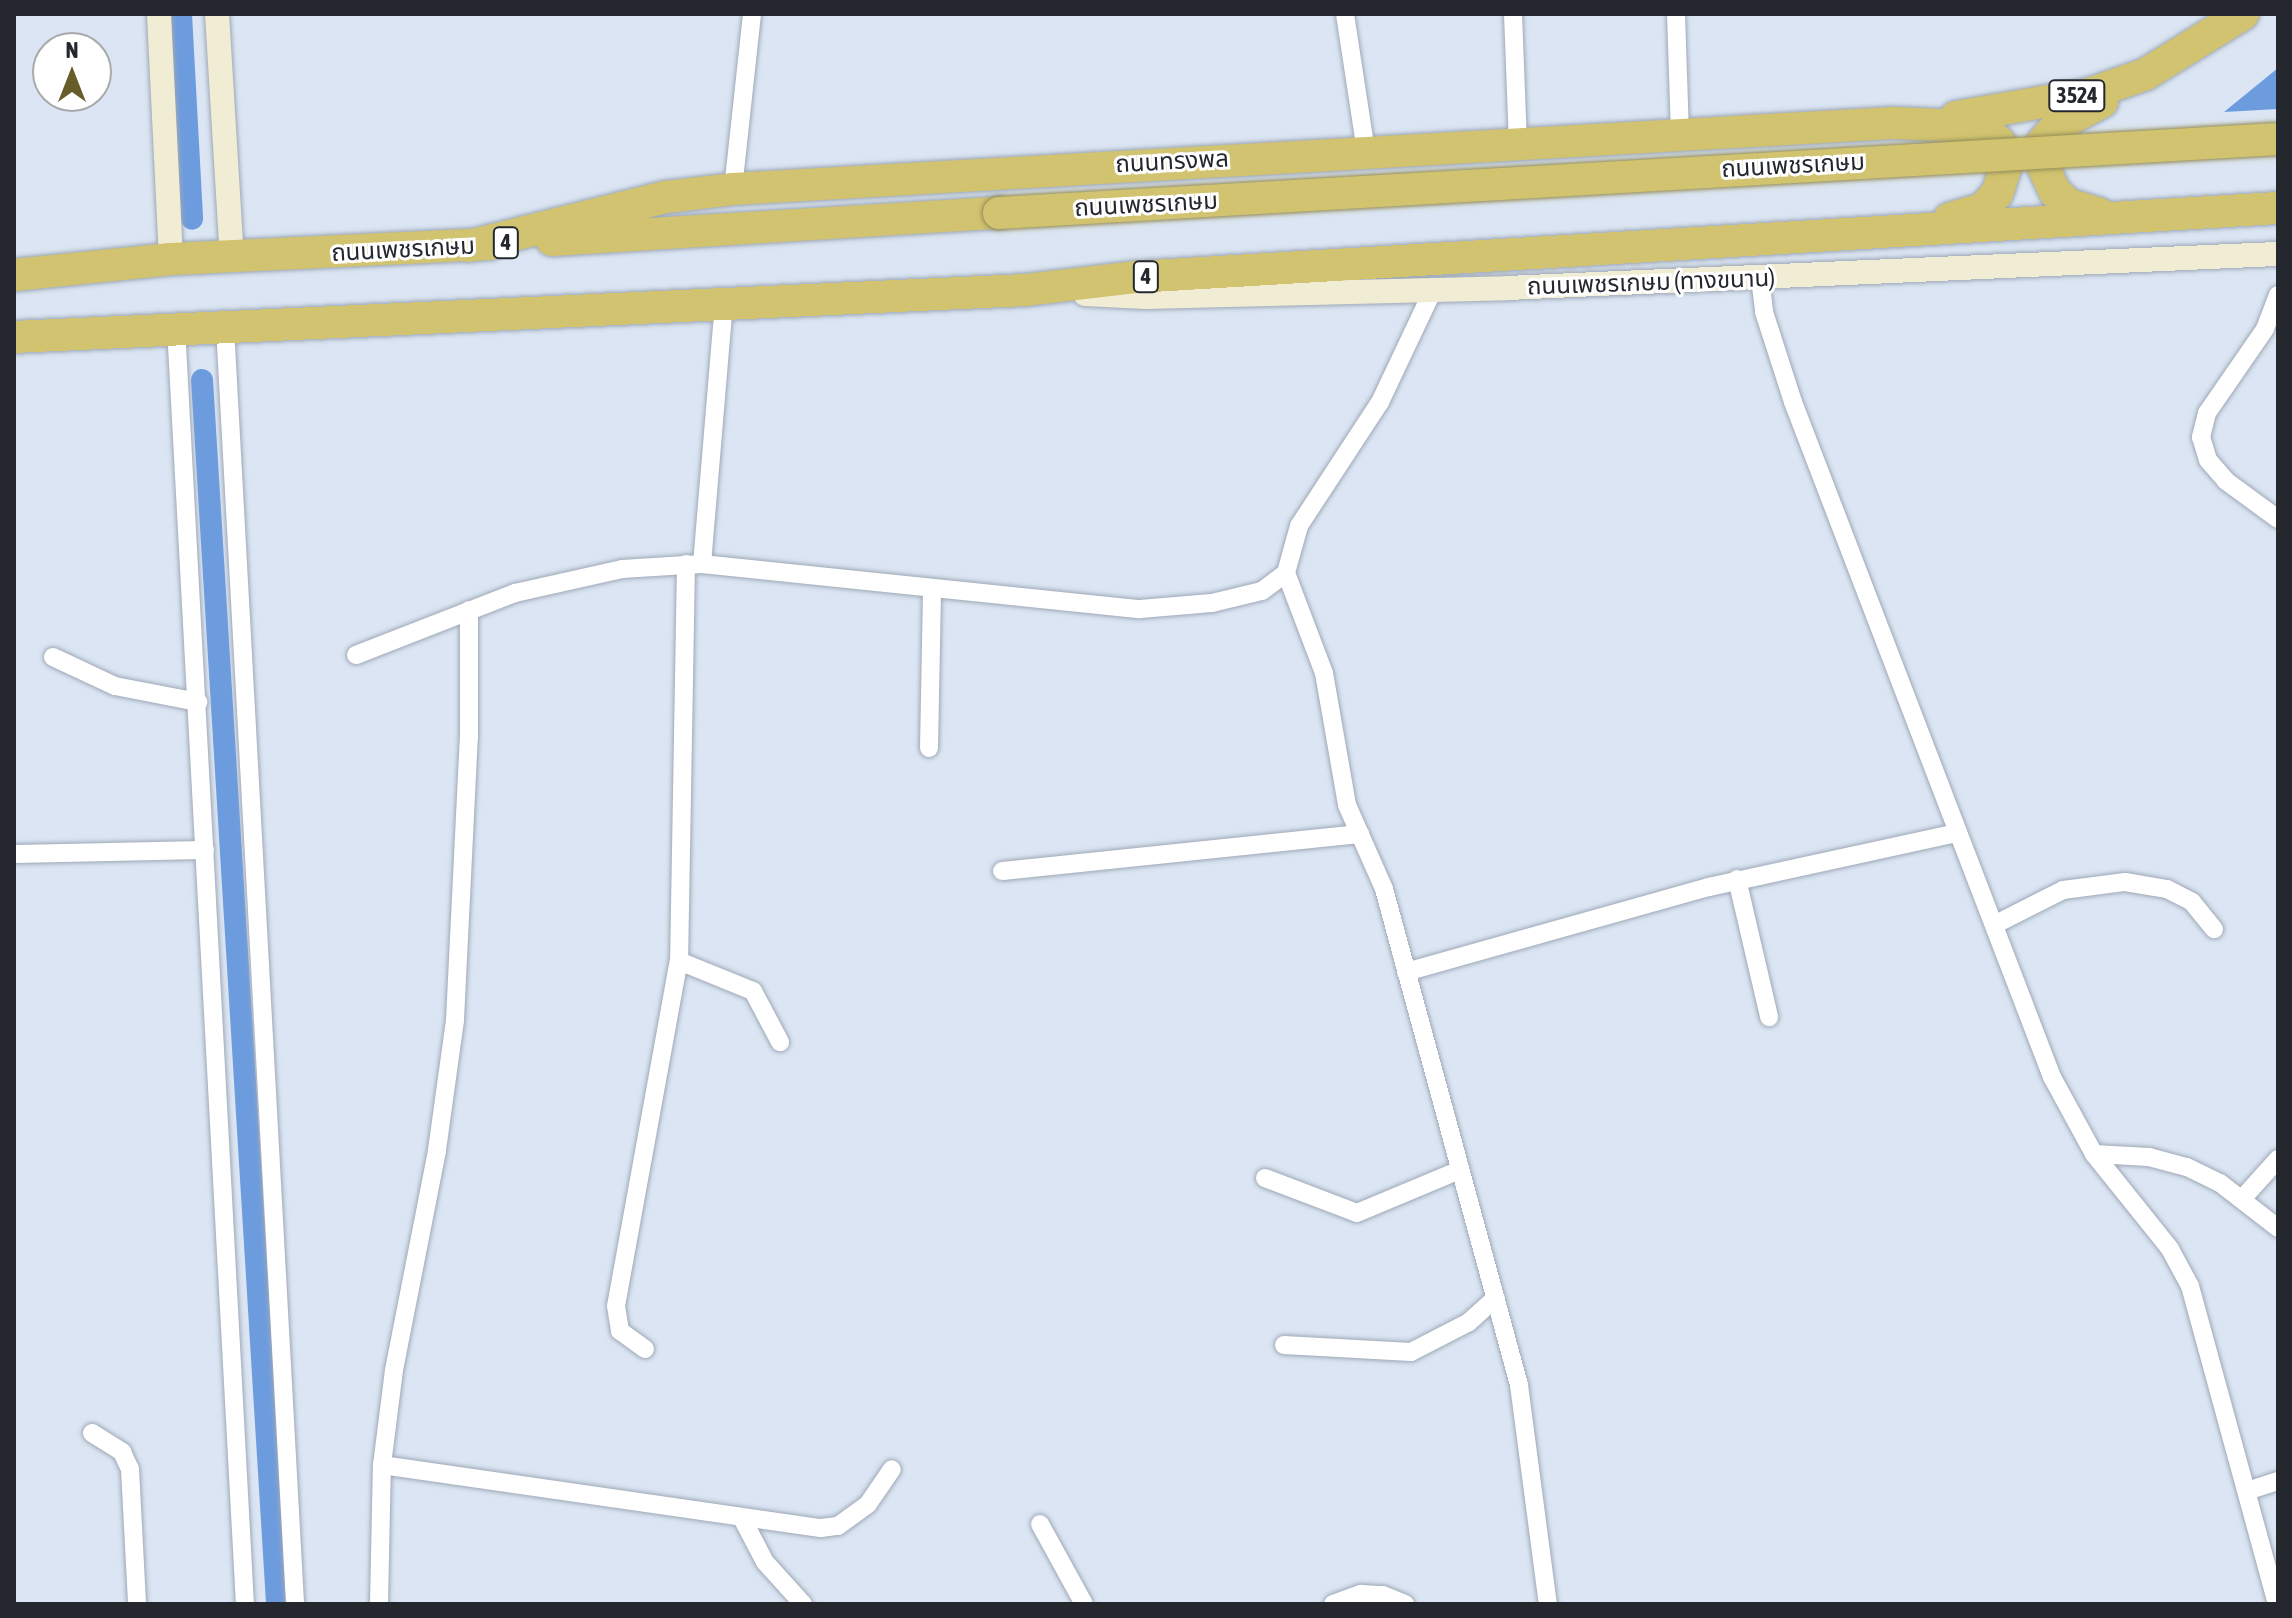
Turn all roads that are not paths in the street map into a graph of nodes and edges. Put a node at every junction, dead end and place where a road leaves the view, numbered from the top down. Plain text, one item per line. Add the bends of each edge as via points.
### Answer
1 (159, 14) edge
2 (217, 14) edge
3 (752, 14) edge
4 (1345, 14) edge
5 (1513, 14) edge
6 (1676, 14) edge
7 (2243, 14) edge
8 (2146, 74) junction
9 (1887, 124) junction
10 (1680, 134) junction
11 (2278, 139) edge
12 (1518, 142) junction
13 (1366, 151) junction
14 (733, 189) junction
15 (2278, 208) edge
16 (2139, 215) junction
17 (1879, 234) junction
18 (469, 246) junction
19 (2278, 254) edge
20 (171, 259) junction
21 (232, 259) junction
22 (14, 275) edge
23 (1760, 278) junction
24 (1025, 290) junction
25 (1433, 290) junction
26 (2278, 295) edge
27 (724, 303) junction
28 (176, 327) junction
29 (225, 327) junction
30 (14, 337) edge
31 (2278, 519) edge
32 (694, 564) junction
33 (1286, 573) junction
34 (932, 592) junction
35 (469, 610) junction
36 (356, 655) dead end
37 (53, 657) dead end
38 (198, 702) junction
39 (929, 748) dead end
40 (1957, 833) junction
41 (1360, 834) junction
42 (205, 850) junction
43 (14, 854) edge
44 (1002, 871) dead end
45 (1737, 879) junction
46 (1994, 925) junction
47 (2214, 929) dead end
48 (679, 961) junction
49 (1406, 972) junction
50 (1769, 1017) dead end
51 (780, 1042) dead end
52 (2094, 1154) junction
53 (2278, 1159) edge
54 (1460, 1170) junction
55 (1265, 1178) dead end
56 (2242, 1199) junction
57 (2278, 1228) edge
58 (1496, 1298) junction
59 (1284, 1345) dead end
60 (645, 1349) dead end
61 (92, 1433) dead end
62 (382, 1465) junction
63 (892, 1469) dead end
64 (2278, 1481) edge
65 (2247, 1491) junction
66 (743, 1520) junction
67 (1040, 1524) dead end
68 (2271, 1554) edge
69 (2271, 1602) edge
70 (137, 1604) edge
71 (245, 1604) edge
72 (295, 1604) edge
73 (379, 1604) edge
74 (803, 1604) edge
75 (1084, 1604) edge
76 (1333, 1604) edge
77 (1405, 1604) edge
78 (1548, 1604) edge

1 - 20 main road
2 - 21 main road
3 - 14 street
4 - 13 street
5 - 12 street
6 - 10 street
7 - 8 highway, ถนนทรงพล / 3524
8 - 9 highway, ถนนทรงพล / 3524 via 2089,94 2008,111
8 - 16 highway via 2130,88 2057,126 2043,142 2046,177 2068,204 2101,214
9 - 10 highway, ถนนทรงพล
9 - 17 highway via 1985,129 1999,142 2007,163 2004,180 1983,209
10 - 12 highway, ถนนทรงพล
11 - 18 highway, ถนนเพชรเกษม / 4, bridge
12 - 13 highway, ถนนทรงพล
13 - 14 highway, ถนนทรงพล
14 - 18 highway, ถนนทรงพล via 666,197
15 - 16 highway, 4
16 - 17 highway, 4
17 - 24 highway, 4 via 1136,277
18 - 21 highway, ถนนเพชรเกษม / 4
19 - 23 main road, ถนนเพชรเกษม (ทางขนาน) / 4
20 - 21 highway, ถนนเพชรเกษม / 4
20 - 22 highway, ถนนเพชรเกษม / 4
23 - 25 main road, ถนนเพชรเกษม (ทางขนาน) / 4
23 - 40 street via 1764,312 1793,402
24 - 25 main road, ถนนเพชรเกษม (ทางขนาน) / 4 via 1145,297
24 - 27 highway, 4
25 - 33 street via 1380,402 1299,526
26 - 31 street via 2265,329 2207,413 2201,437 2208,460 2226,481
27 - 29 highway, 4
27 - 32 street
28 - 29 highway, 4
28 - 30 highway, 4
28 - 38 street
29 - 72 street
32 - 34 street
32 - 35 street via 622,569
32 - 48 street
33 - 34 street via 1262,591 1179,607 1091,608
33 - 41 street via 1324,673 1347,805
34 - 39 street
35 - 36 street
35 - 62 street via 469,738 455,1020
37 - 38 street via 115,686
38 - 42 street
40 - 45 street
40 - 46 street
41 - 44 street
41 - 49 street via 1373,854
42 - 43 street
42 - 71 street
45 - 49 street
45 - 50 street
46 - 47 street via 2063,890 2125,882 2167,889 2192,902
46 - 52 street via 2052,1077
48 - 51 street via 753,991
48 - 60 street via 616,1306 620,1331
49 - 54 street
52 - 56 street via 2149,1157 2187,1167
52 - 65 street via 2170,1249 2190,1286
53 - 56 street
54 - 55 street via 1357,1213
54 - 58 street
56 - 57 street
58 - 59 street via 1469,1322 1411,1352
58 - 78 street via 1519,1385
61 - 70 street via 122,1452 130,1469
62 - 66 street
62 - 73 street
63 - 66 street via 868,1504 838,1526
64 - 65 street
65 - 68 street
66 - 74 street via 765,1562
67 - 75 street
68 - 69 street
76 - 77 street via 1361,1594

